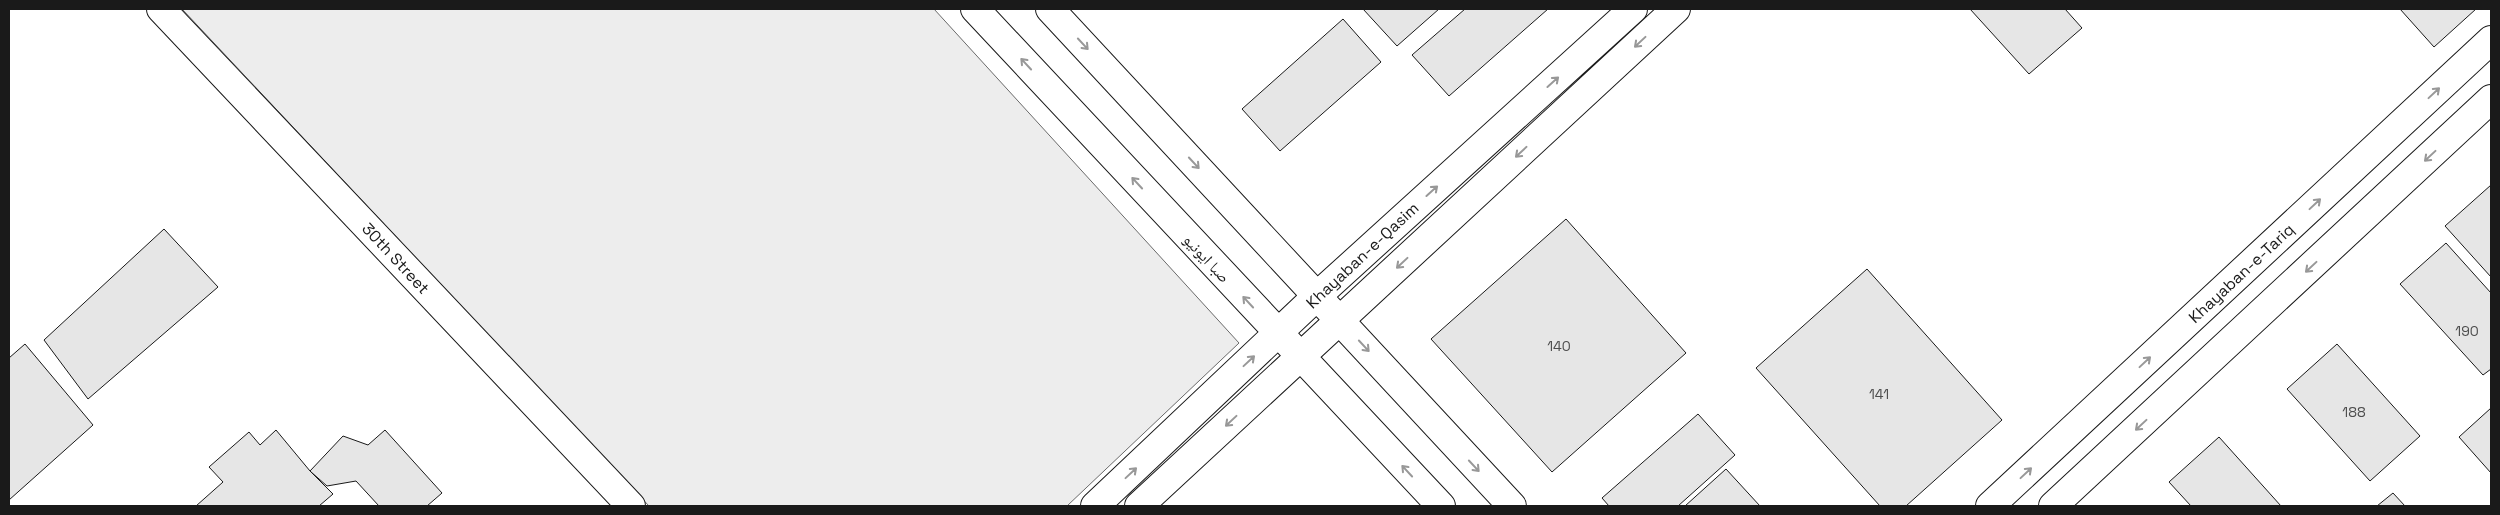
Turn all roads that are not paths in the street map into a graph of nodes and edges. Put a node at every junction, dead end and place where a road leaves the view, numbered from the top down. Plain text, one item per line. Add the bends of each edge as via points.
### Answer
1 (161, 9) edge
2 (975, 9) edge
3 (1050, 9) edge
4 (1633, 9) edge
5 (1667, 12) edge
6 (2491, 40) edge
7 (2491, 99) edge
8 (1316, 296) junction
9 (1340, 321) junction
10 (1278, 334) junction
11 (1300, 357) junction
12 (631, 506) edge
13 (1095, 506) edge
14 (1138, 506) edge
15 (1440, 506) edge
16 (1512, 506) edge
17 (1990, 506) edge
18 (2053, 506) edge

1 - 12 street, 30th Street
10 -> 2 street, صبا ایونیو
3 -> 8 street
8 -> 4 street, Khayaban-e-Qasim
5 -> 9 street, Khayaban-e-Qasim
17 -> 6 street, Khayaban-e-Tariq
7 -> 18 street
8 - 9 street
8 - 10 street, Khayaban-e-Qasim
9 - 11 street, Khayaban-e-Qasim
9 -> 16 street
10 - 11 street, صبا ایونیو
13 -> 10 street, Khayaban-e-Qasim
11 -> 14 street, Khayaban-e-Qasim
15 -> 11 street, صبا ایونیو

